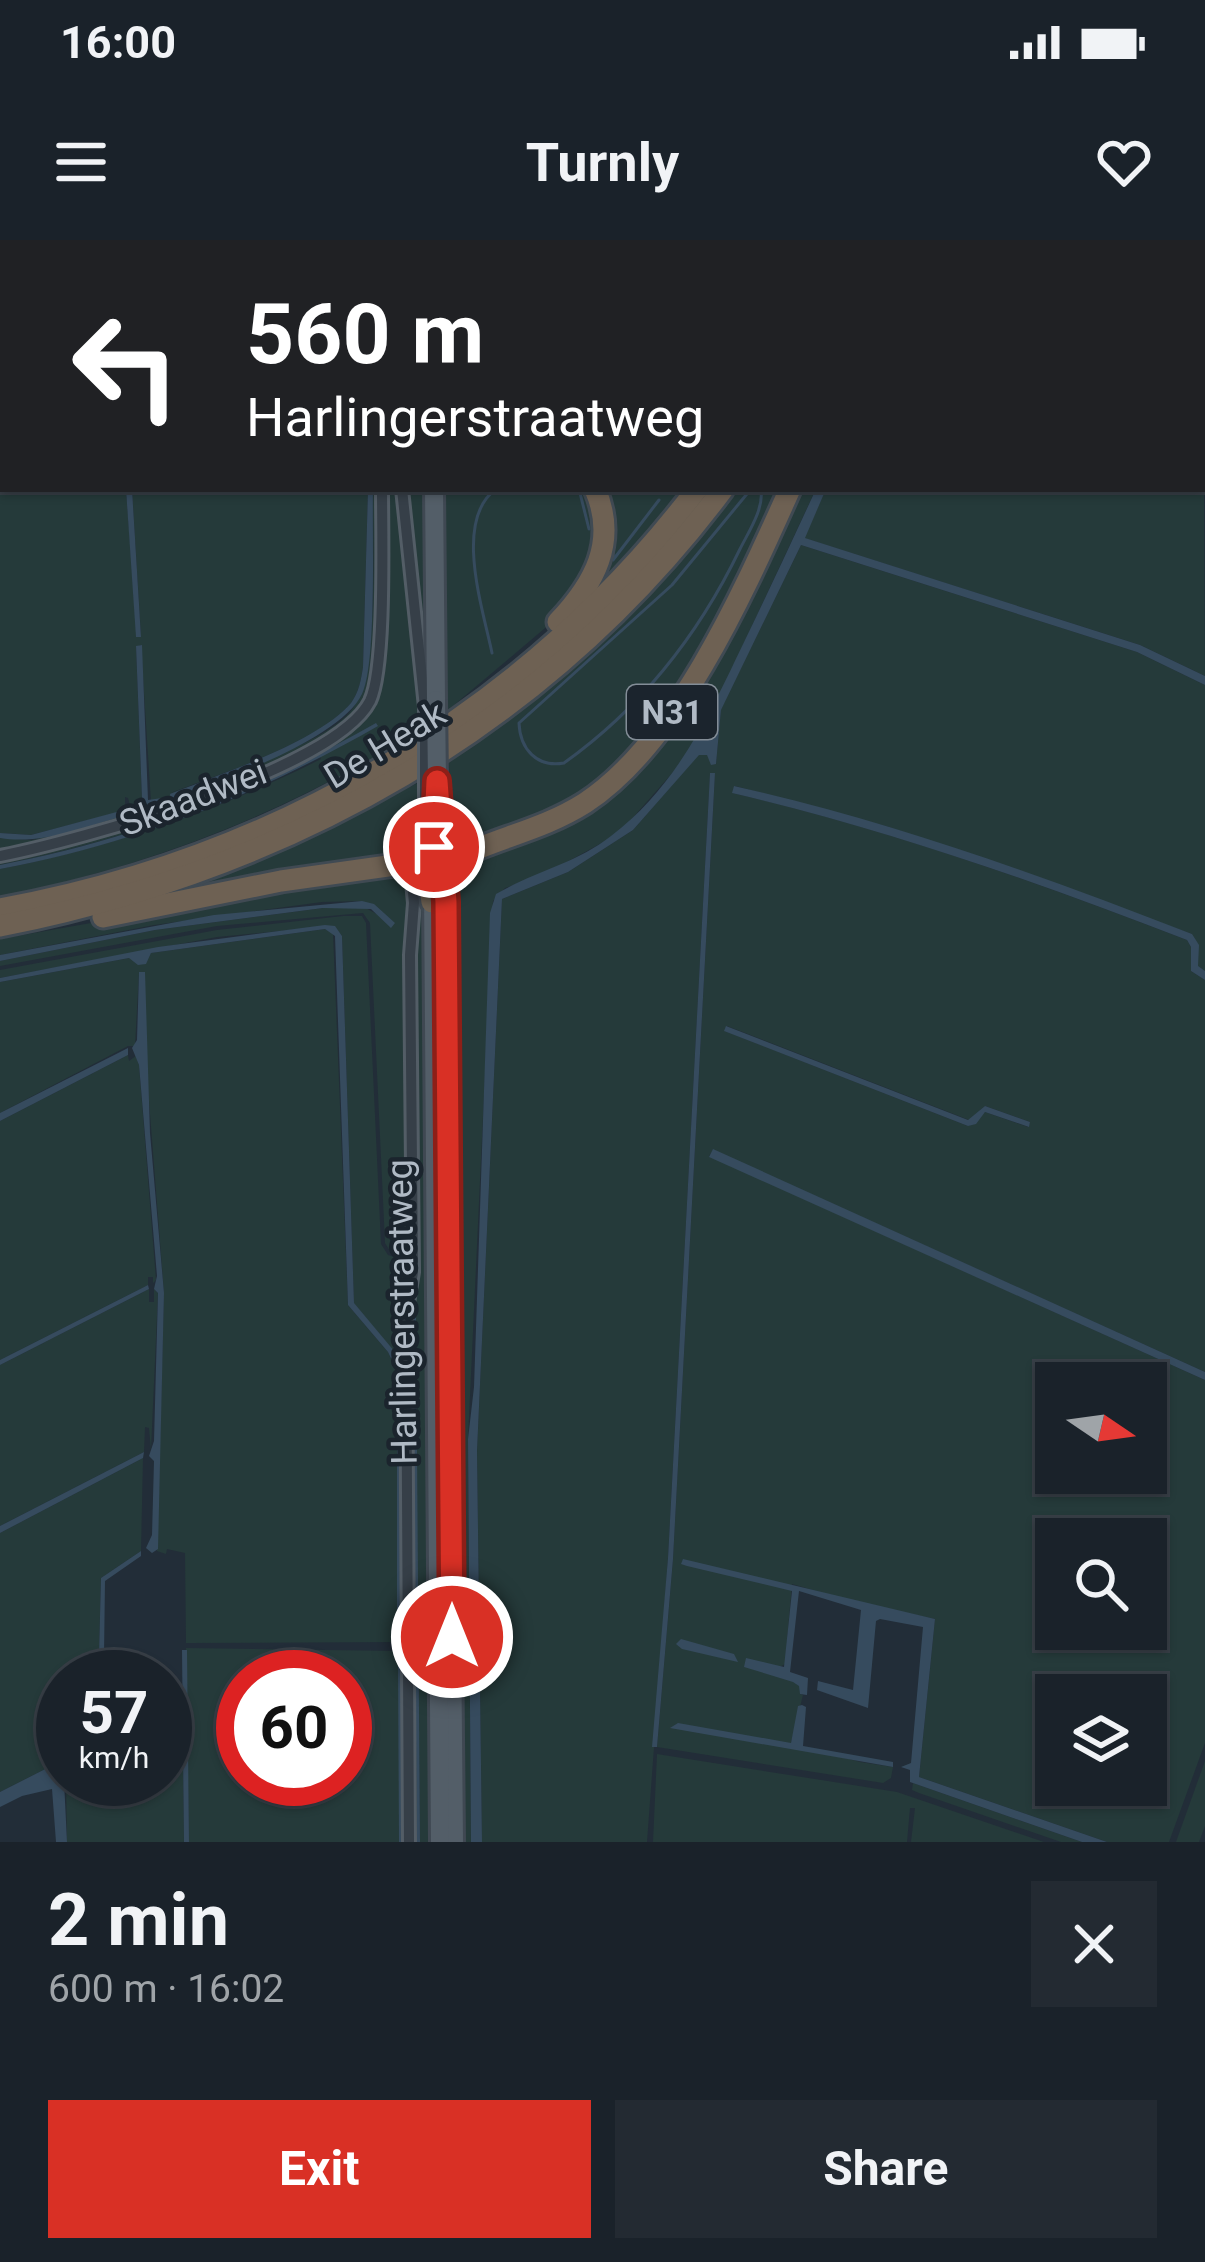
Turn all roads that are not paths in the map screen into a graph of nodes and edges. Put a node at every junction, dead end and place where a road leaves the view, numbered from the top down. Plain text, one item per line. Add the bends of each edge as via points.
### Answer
1 (382, 492) edge
2 (402, 492) edge
3 (434, 492) edge
4 (596, 492) edge
5 (695, 492) edge
6 (721, 492) edge
7 (788, 492) edge
8 (431, 704) junction
9 (431, 785) junction
10 (236, 841) junction
11 (0, 856) edge
12 (409, 863) junction
13 (439, 902) junction
14 (0, 909) edge
15 (0, 927) edge
16 (410, 1842) edge
17 (440, 1842) edge
18 (454, 1842) edge

1 - 11 street, Skaadwei via 377,678 360,716 306,752 195,801
2 - 8 street
3 - 8 main road, Harlingerstraatweg
4 - 10 highway via 602,559 552,628 457,708
5 - 10 highway, De Heak via 576,623 462,717 377,772
6 - 15 highway, De Heak via 582,644 406,777 236,860 121,899
7 - 13 highway, N31 via 712,644 649,745 586,802 458,857
8 - 9 main road, Harlingerstraatweg, bridge
9 - 12 street
9 - 13 main road, Harlingerstraatweg
10 - 14 highway, De Heak via 135,877
12 - 13 highway via 427,868
12 - 15 highway
12 - 16 street
13 - 17 main road, Harlingerstraatweg
13 - 18 main road, Harlingerstraatweg

